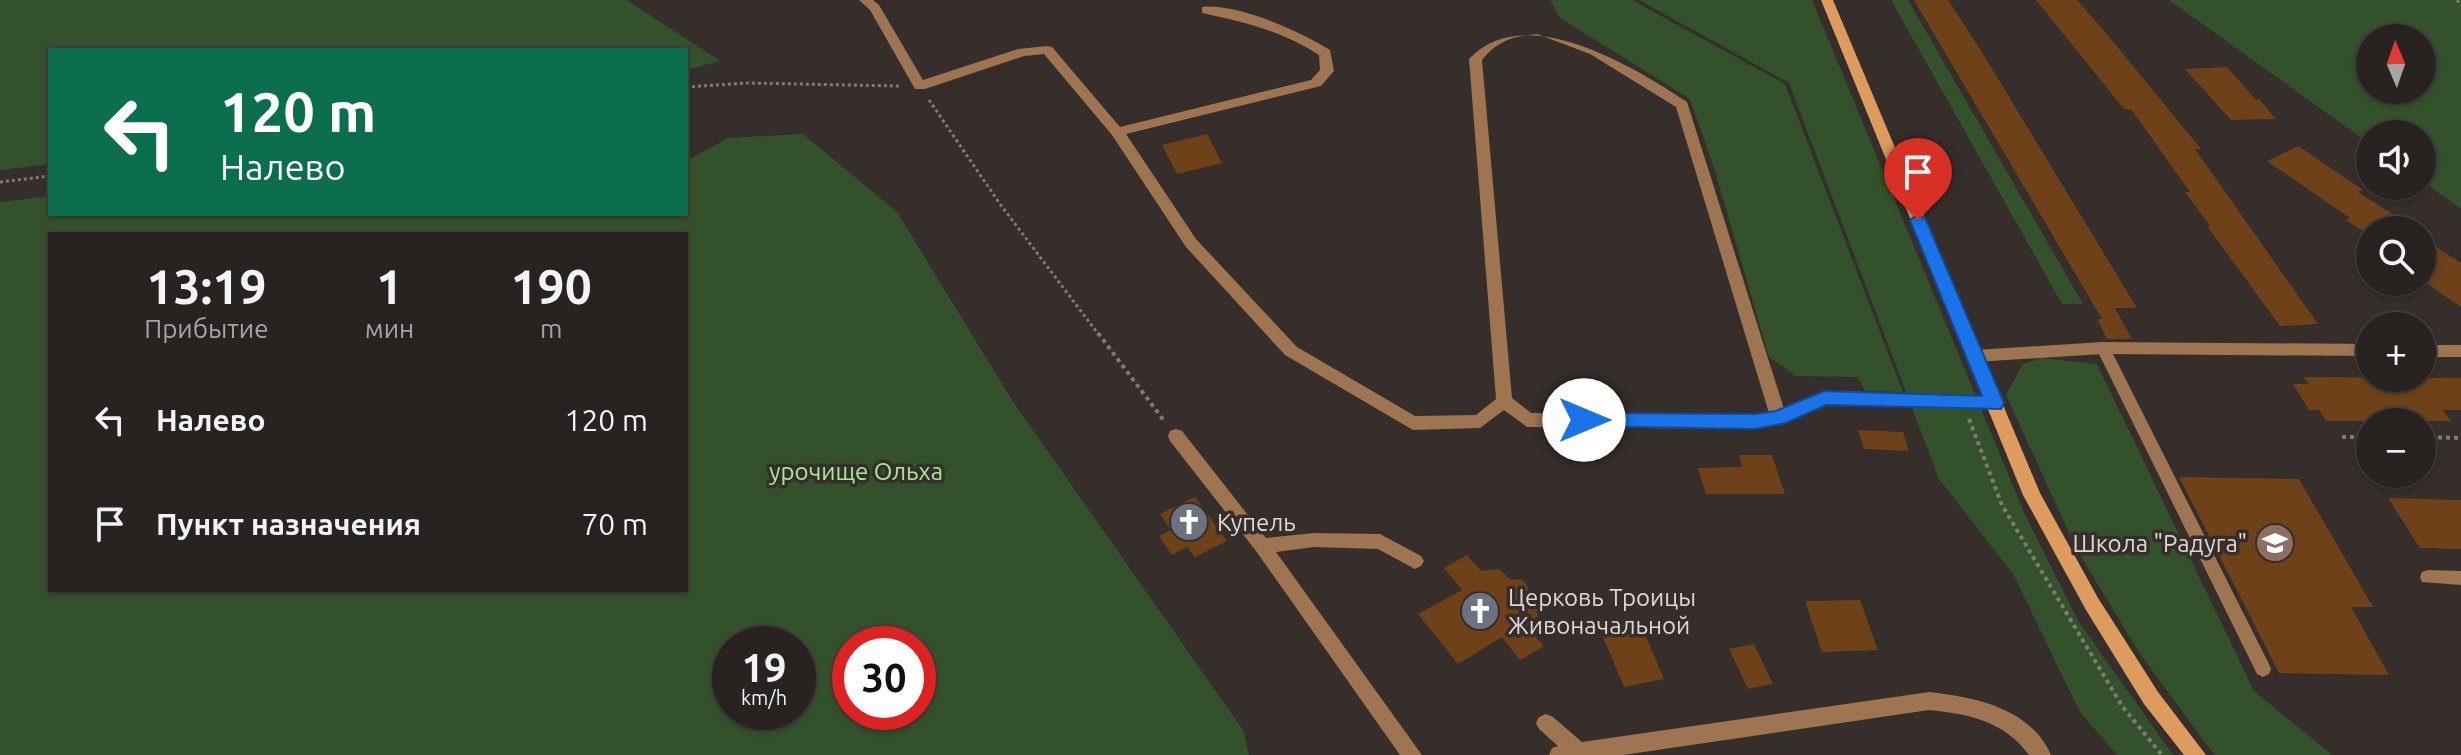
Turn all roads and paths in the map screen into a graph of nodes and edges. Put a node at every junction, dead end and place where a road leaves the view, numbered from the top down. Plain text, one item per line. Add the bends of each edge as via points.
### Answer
1 (865, 0) edge
2 (1827, 0) edge
3 (2457, 0) edge
4 (2461, 5) edge
5 (1206, 10) dead end
6 (920, 86) junction
7 (688, 87) edge
8 (1117, 132) junction
9 (48, 176) edge
10 (0, 182) edge
11 (2103, 348) junction
12 (2356, 350) edge
13 (2436, 351) edge
14 (2461, 351) edge
15 (1975, 356) junction
16 (1504, 401) junction
17 (1963, 402) junction
18 (1994, 403) junction
19 (1779, 418) junction
20 (1176, 436) joint
21 (2342, 437) dead end
22 (2356, 437) edge
23 (2436, 437) edge
24 (2461, 438) edge
25 (1262, 546) junction
26 (1415, 561) dead end
27 (2428, 577) dead end
28 (2461, 578) edge
29 (2263, 669) dead end
30 (1546, 723) dead end
31 (1569, 754) edge
32 (1412, 755) edge
33 (2041, 755) edge
34 (2162, 755) edge
35 (2196, 755) edge

1 - 6 street via 875,8
2 - 15 street
3 - 4 path
5 - 8 street via 1241,16 1304,39 1325,53 1327,71 1316,83
6 - 7 path
6 - 8 street via 1023,52 1047,50
6 - 20 path via 1000,204
8 - 16 street via 1191,243 1291,351 1413,423 1480,421
9 - 10 path
11 - 12 street
11 - 15 street
11 - 29 lane
13 - 14 street
15 - 18 street
16 - 19 street via 1527,420
16 - 19 street via 1475,59 1487,43 1512,32 1537,30 1570,38 1682,105
17 - 18 street
17 - 19 street via 1824,398
17 - 34 path via 2002,505 2122,706
18 - 35 street via 2032,495 2092,604 2151,698
20 - 25 street
21 - 22 path
23 - 24 path
25 - 26 street via 1314,540 1380,542
25 - 32 street
27 - 28 lane
30 - 31 street
31 - 33 street via 1929,701 1969,704 2004,719 2028,736

